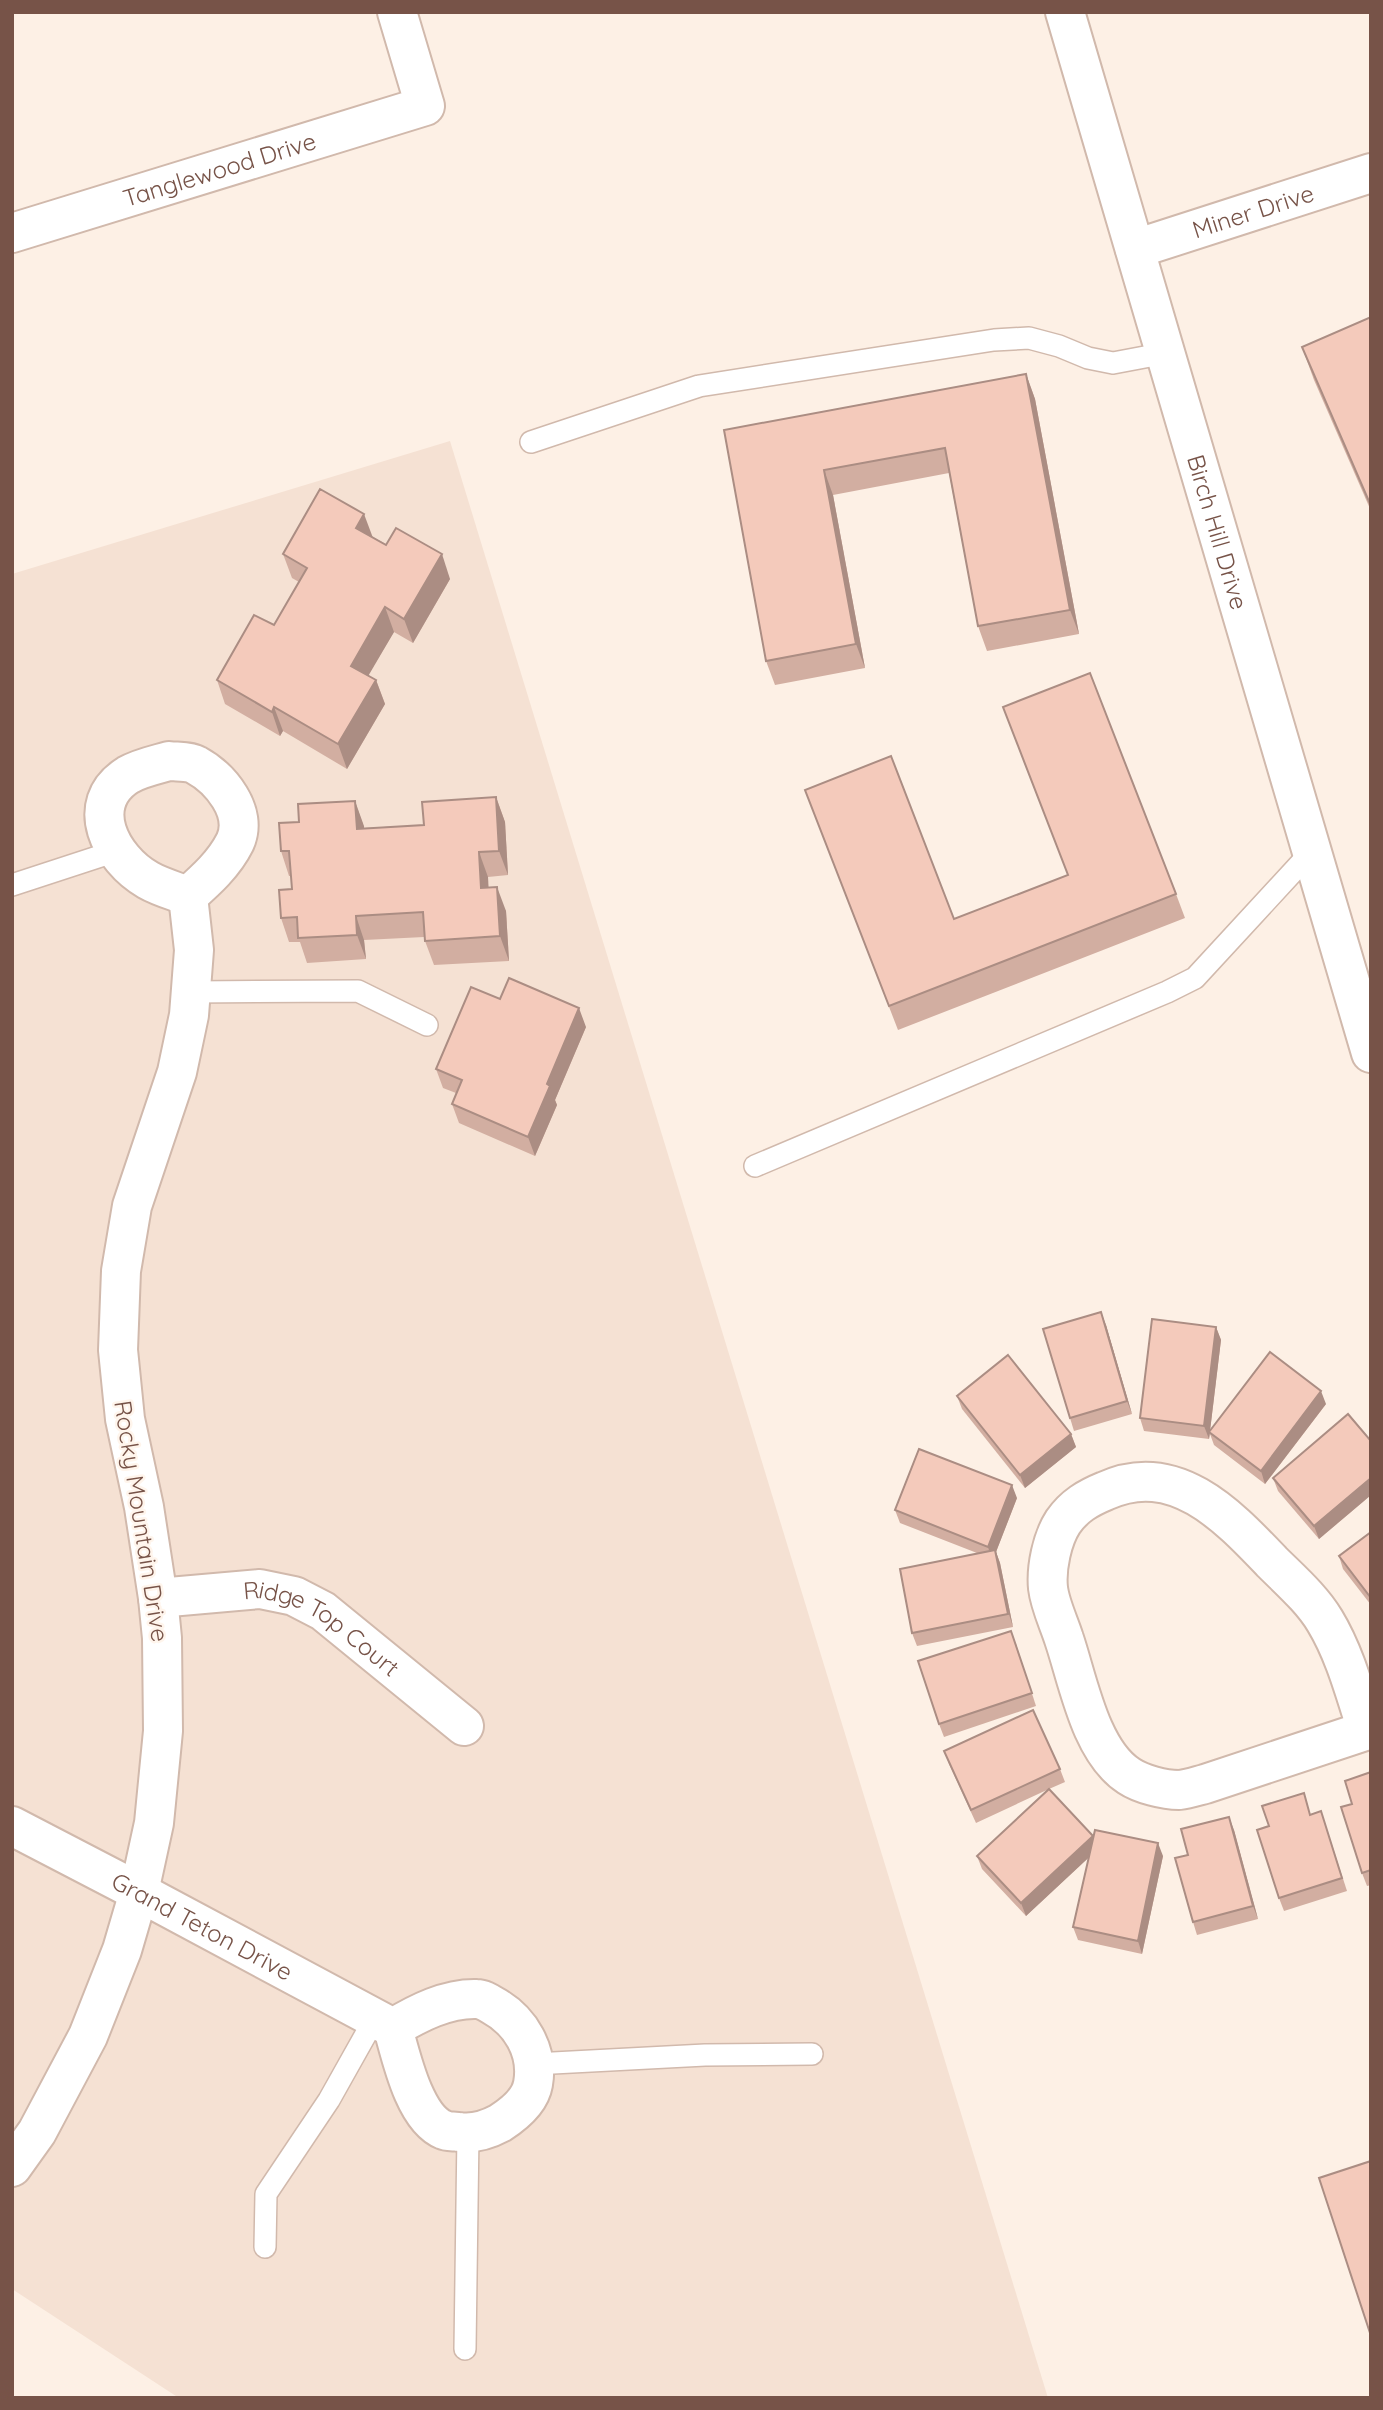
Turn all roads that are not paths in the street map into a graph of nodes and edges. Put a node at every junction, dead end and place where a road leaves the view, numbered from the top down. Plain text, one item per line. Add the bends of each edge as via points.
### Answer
1 (397, 12) edge
2 (1065, 12) edge
3 (1371, 173) edge
4 (12, 233) edge
5 (1135, 249) junction
6 (1166, 353) junction
7 (531, 442) dead end
8 (1313, 850) junction
9 (116, 851) junction
10 (12, 885) edge
11 (188, 896) junction
12 (191, 992) junction
13 (427, 1025) dead end
14 (1371, 1053) edge
15 (755, 1166) dead end
16 (159, 1598) junction
17 (464, 1726) dead end
18 (1369, 1729) edge
19 (12, 1826) edge
20 (139, 1892) junction
21 (384, 2023) junction
22 (812, 2054) dead end
23 (534, 2064) junction
24 (468, 2133) junction
25 (12, 2167) edge
26 (265, 2247) dead end
27 (465, 2350) dead end

1 - 4 street, Tanglewood Drive via 425,106
2 - 5 street, Birch Hill Drive
3 - 5 street, Miner Drive
5 - 6 street, Birch Hill Drive
6 - 7 lane via 1113,363 1029,338 994,340 699,386
6 - 8 street, Birch Hill Drive
8 - 14 street, Birch Hill Drive
8 - 15 lane via 1195,978
9 - 10 lane
9 - 11 street via 148,880
9 - 11 street via 104,826 104,808 112,790 127,775 146,767 169,761 193,763 216,780 238,815 237,839 222,863
11 - 12 street, Rocky Mountain Drive via 194,950
12 - 13 lane via 358,991
12 - 16 street, Rocky Mountain Drive via 177,1072 132,1206 121,1271 118,1350 125,1419
16 - 17 street, Ridge Top Court via 260,1589 294,1596 323,1611
16 - 20 street, Rocky Mountain Drive via 163,1731 154,1824
18 - 18 street via 1179,1790 1128,1776 1107,1755 1093,1730 1048,1589 1051,1553 1063,1523 1083,1500 1115,1486 1171,1484 1206,1500 1239,1527 1325,1620
19 - 20 street, Grand Teton Drive
20 - 21 street, Grand Teton Drive
20 - 25 street, Rocky Mountain Drive via 88,2036 37,2132
21 - 23 street via 480,1998 519,2026
21 - 24 street via 424,2113 442,2130
21 - 26 lane via 266,2194
22 - 23 lane
23 - 24 street via 529,2096 512,2115 489,2129
24 - 27 lane

